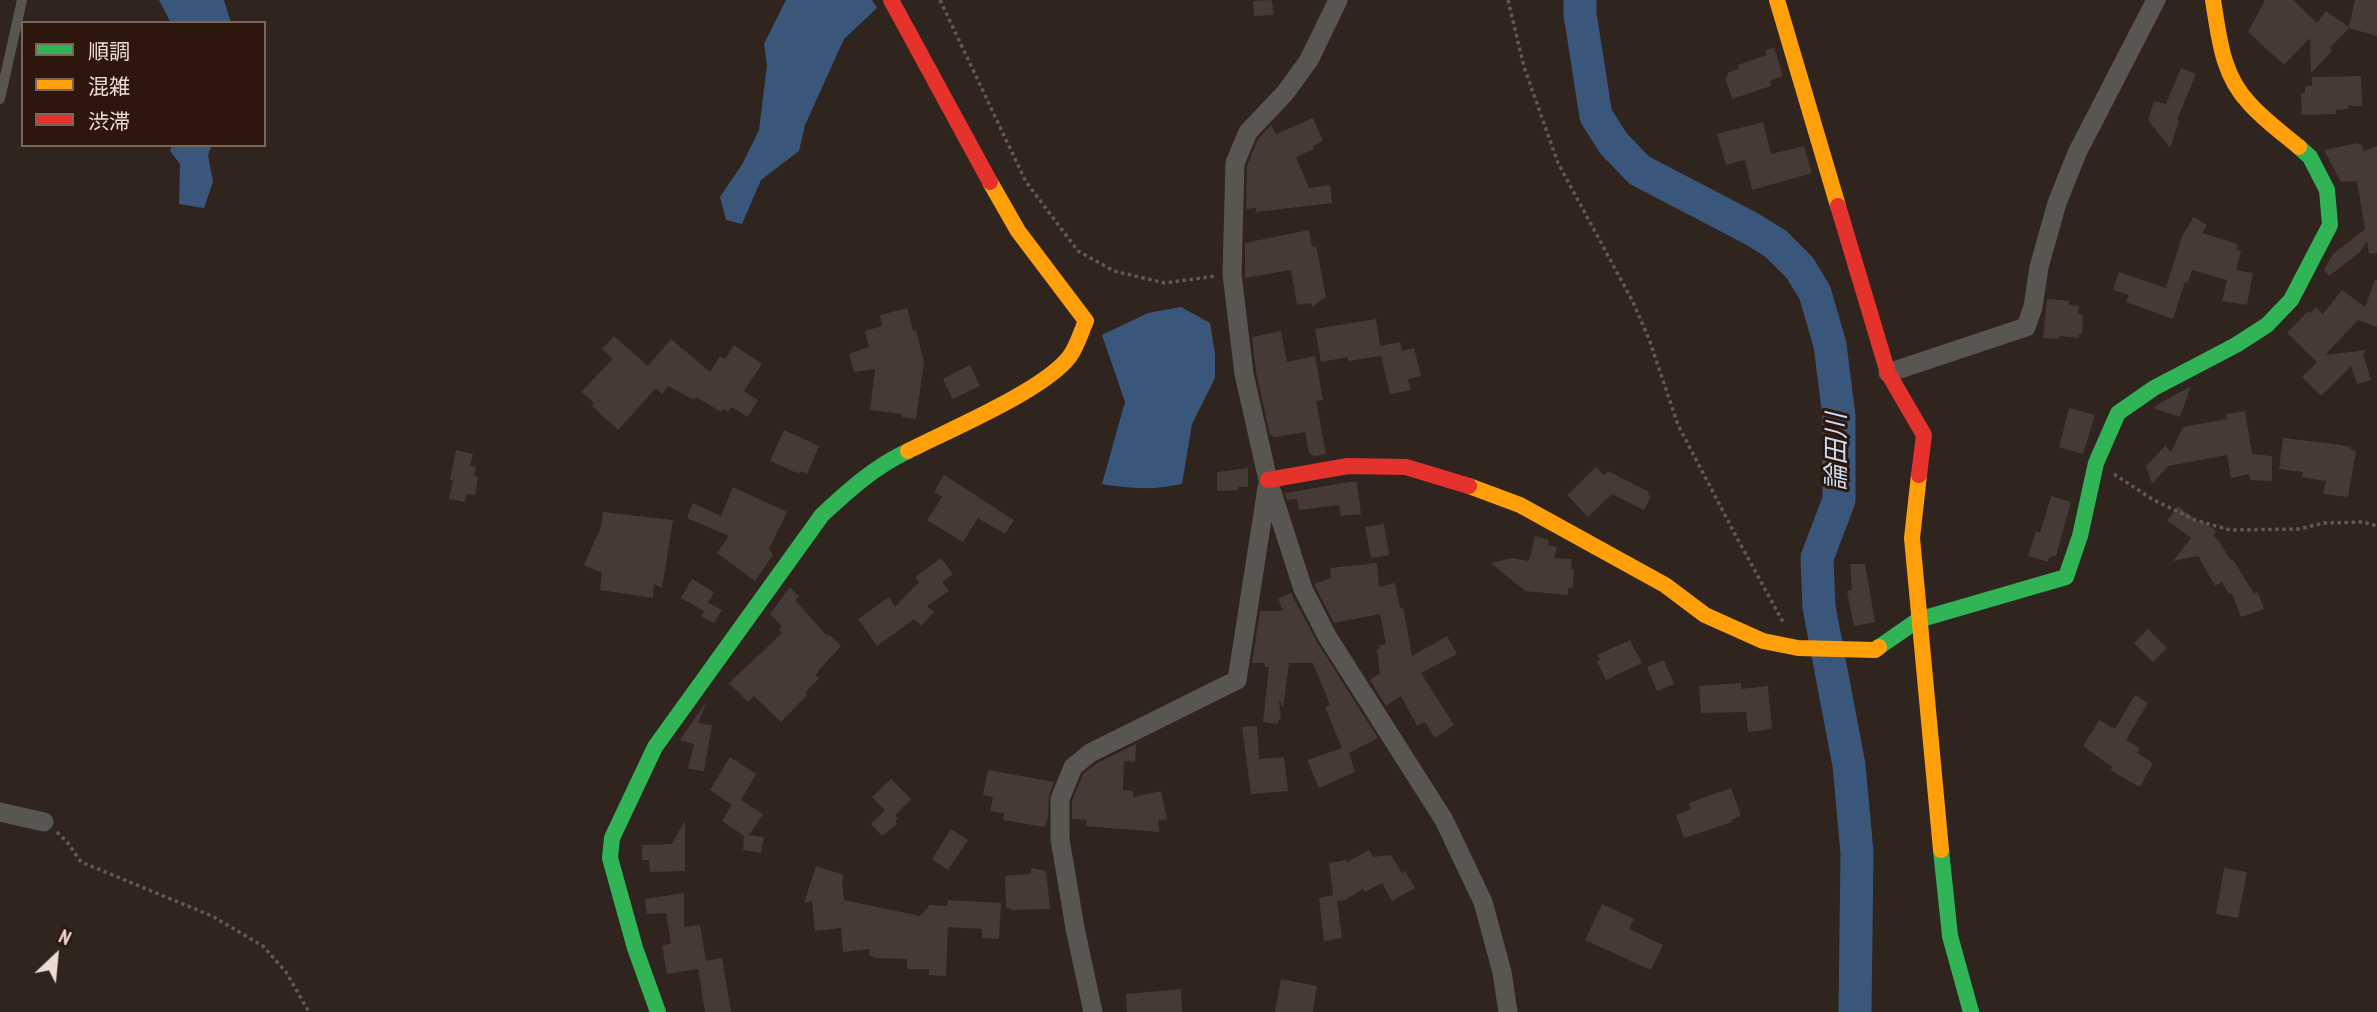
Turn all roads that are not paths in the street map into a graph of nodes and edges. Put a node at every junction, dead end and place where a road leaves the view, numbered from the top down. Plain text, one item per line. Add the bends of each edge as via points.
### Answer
1 (22, 0) edge
2 (891, 0) edge
3 (1338, 0) edge
4 (1777, 0) edge
5 (2156, 0) edge
6 (2213, 0) edge
7 (0, 99) edge
8 (1888, 373) junction
9 (1268, 480) junction
10 (1918, 620) junction
11 (0, 812) edge
12 (44, 822) road end
13 (658, 1012) edge
14 (1093, 1012) edge
15 (1508, 1012) edge
16 (1971, 1012) edge

1 - 7 lane
2 - 13 street via 1018,231 1086,321 1071,355 1052,374 883,463 822,515 655,747 612,838 610,858
3 - 9 street via 1309,60 1248,132 1235,163 1232,274 1244,374
4 - 8 street
5 - 8 street via 2077,153 2057,203 2039,267 2034,307 2025,327
6 - 10 street via 2221,51 2231,79 2248,103 2310,157 2327,190 2330,225 2291,300 2267,325 2118,413 2096,463 2066,577
8 - 10 street via 1924,435 1912,538
9 - 10 street via 1348,466 1406,467 1462,483 1520,505 1665,585 1705,615 1763,641 1798,648 1875,650
9 - 14 street via 1237,680 1090,753 1073,767 1060,799 1060,839
9 - 15 street via 1303,589 1327,636 1444,820 1483,902
10 - 16 street via 1950,936
11 - 12 street

